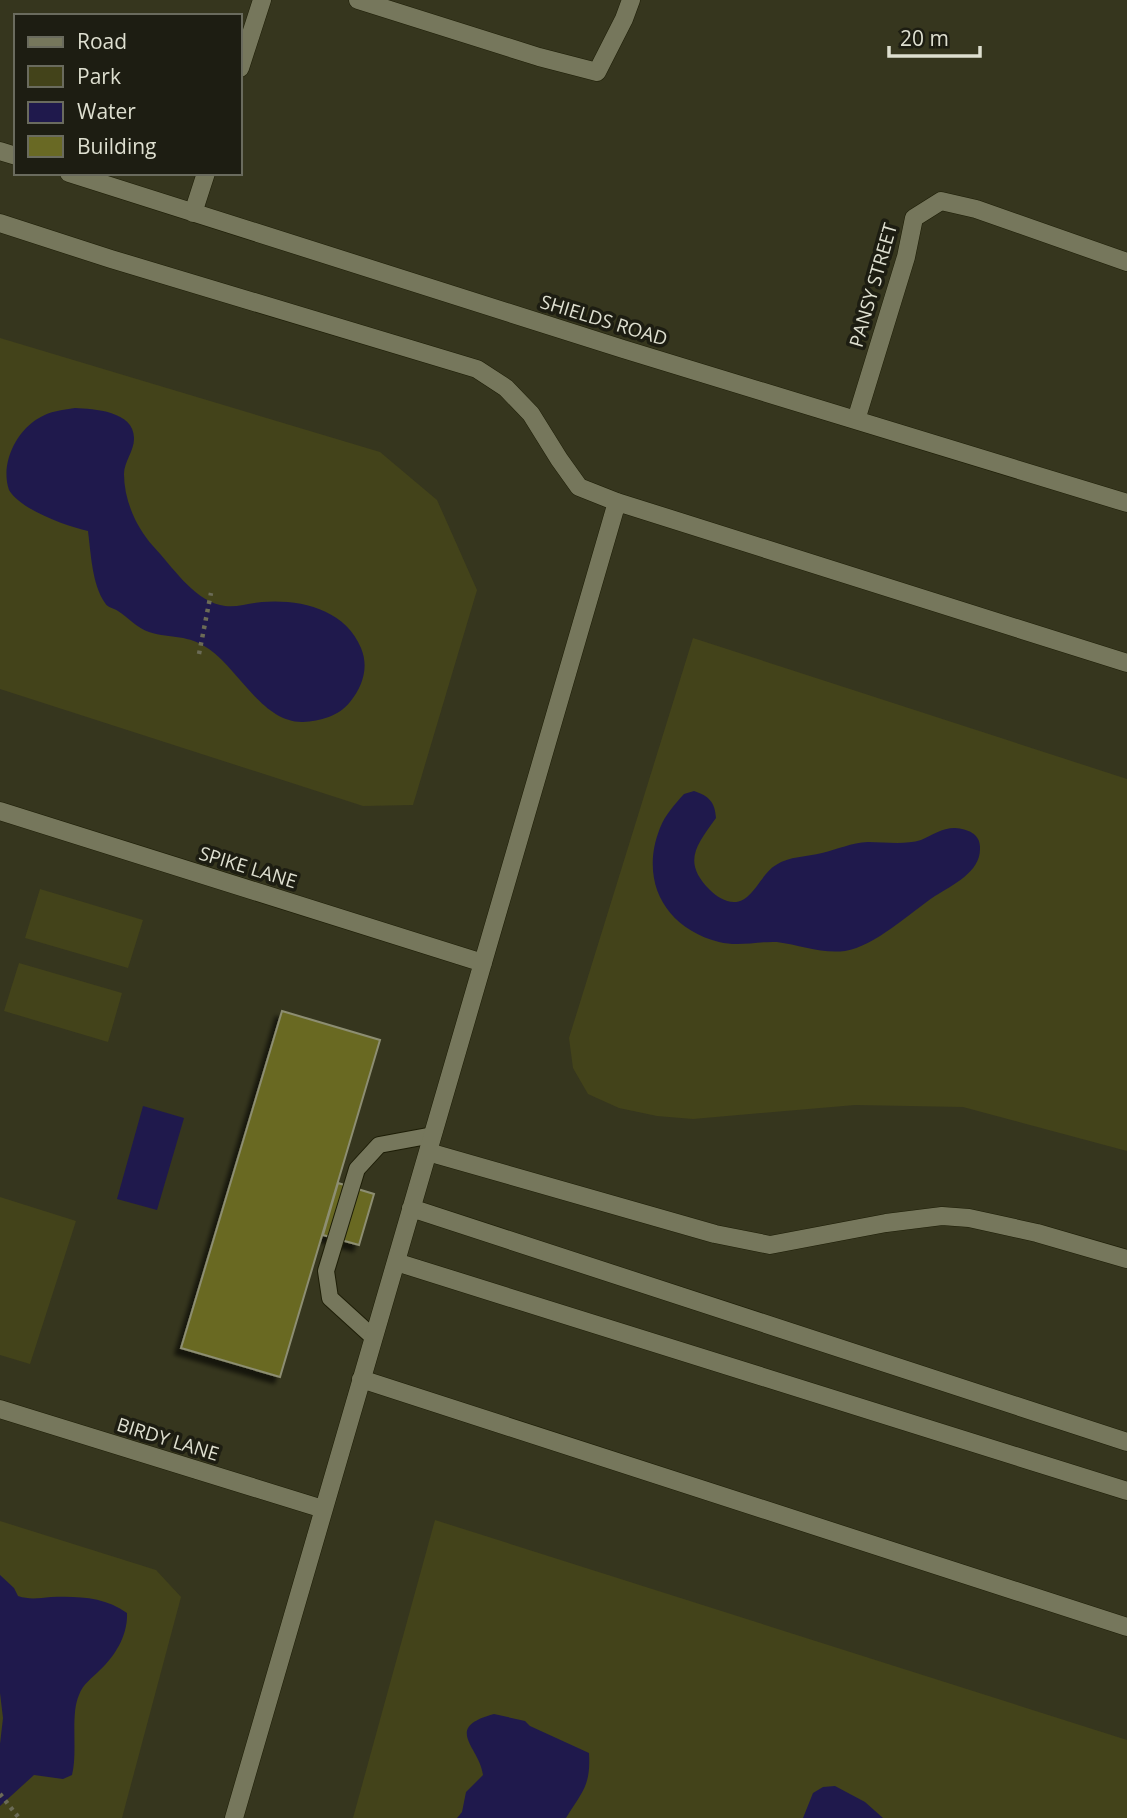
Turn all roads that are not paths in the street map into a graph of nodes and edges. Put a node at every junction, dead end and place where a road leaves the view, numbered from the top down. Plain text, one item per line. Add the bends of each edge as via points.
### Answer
1 (262, 0) edge
2 (358, 0) edge
3 (631, 0) edge
4 (242, 62) edge
5 (75, 175) edge
6 (205, 175) edge
7 (193, 213) junction
8 (0, 223) edge
9 (1127, 262) edge
10 (856, 420) junction
11 (617, 502) junction
12 (1127, 503) edge
13 (1127, 663) edge
14 (0, 812) edge
15 (483, 963) junction
16 (430, 1144) junction
17 (411, 1208) junction
18 (1127, 1259) edge
19 (396, 1262) junction
20 (374, 1338) junction
21 (361, 1379) junction
22 (0, 1409) edge
23 (1127, 1442) edge
24 (1127, 1491) edge
25 (323, 1509) junction
26 (1127, 1627) edge
27 (234, 1818) edge

1 - 4 street
2 - 3 street via 597,72
5 - 7 street, SHIELDS ROAD
6 - 7 street
7 - 10 street, SHIELDS ROAD
8 - 11 street via 477,369 506,388 531,414 579,487
9 - 10 street, PANSY STREET via 941,201 914,218
10 - 12 street, SHIELDS ROAD
11 - 13 street
11 - 15 street
14 - 15 street, SPIKE LANE
15 - 16 street
16 - 17 street
16 - 18 street via 715,1234 770,1245 942,1216 1037,1233
16 - 20 lane via 379,1145 357,1169 326,1271 330,1298
17 - 19 street
17 - 23 street
19 - 20 street
19 - 24 street
20 - 21 street
21 - 25 street
21 - 26 street
22 - 25 street, BIRDY LANE
25 - 27 street

